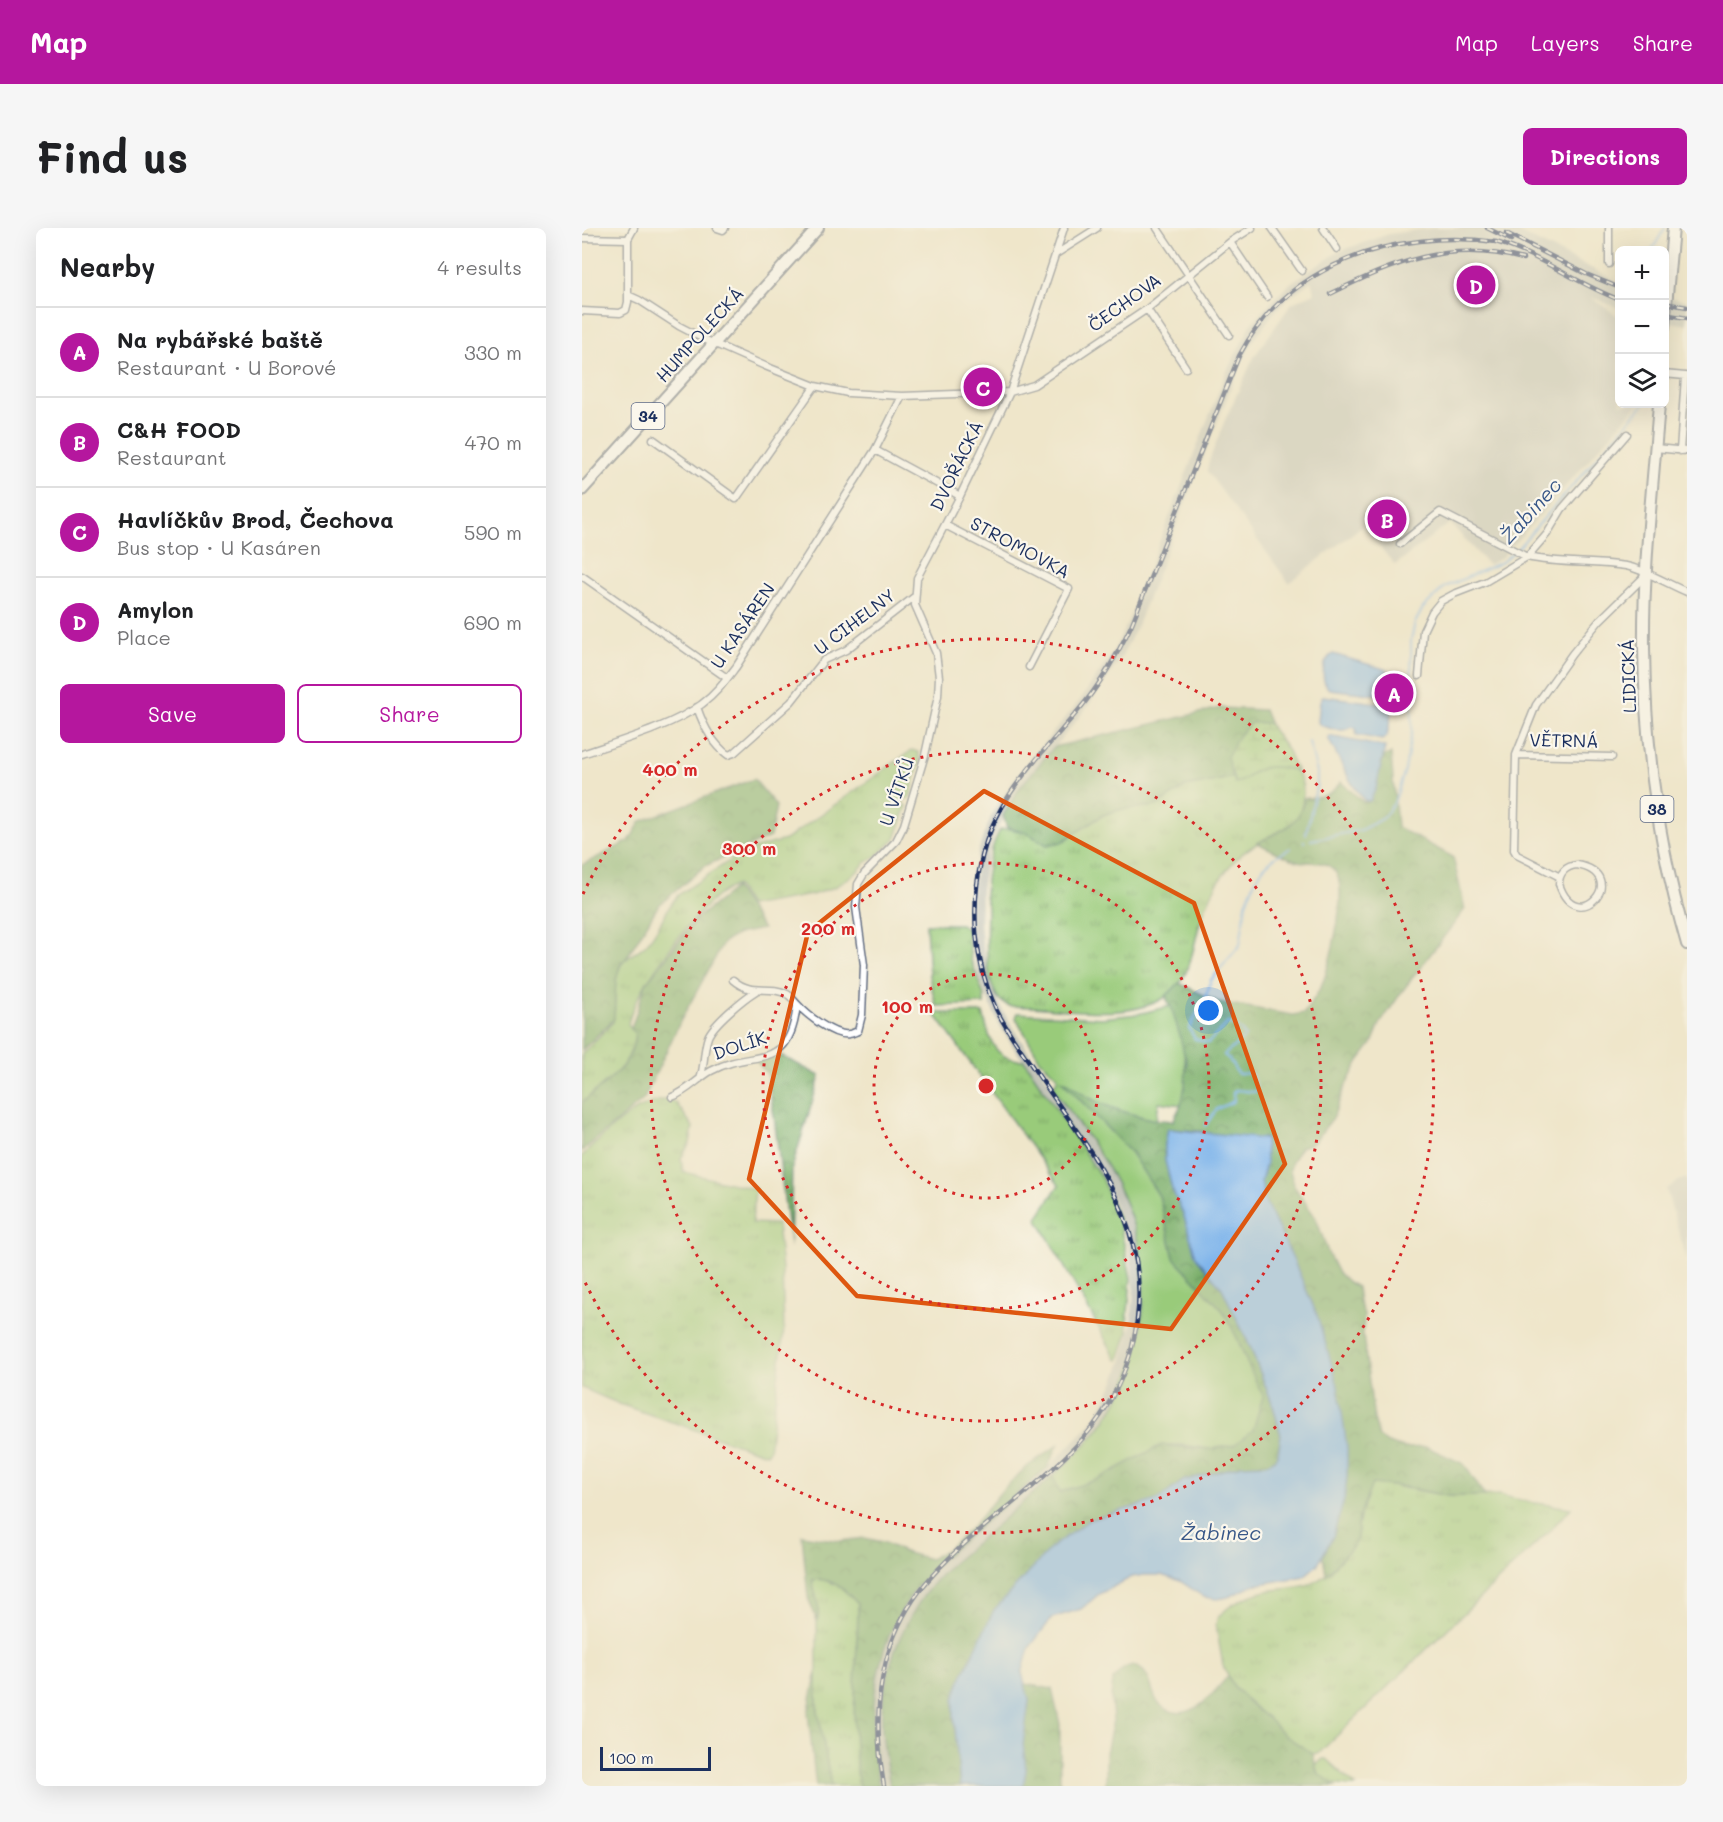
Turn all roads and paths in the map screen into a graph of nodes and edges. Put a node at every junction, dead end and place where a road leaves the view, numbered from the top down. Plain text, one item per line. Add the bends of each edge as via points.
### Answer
1 (634, 228) edge
2 (818, 228) edge
3 (1064, 228) edge
4 (1097, 228) edge
5 (1157, 228) edge
6 (1252, 228) edge
7 (1272, 228) edge
8 (1323, 228) edge
9 (1609, 228) edge
10 (1673, 230) edge
11 (582, 238) edge
12 (628, 238) junction
13 (1230, 242) junction
14 (1337, 249) dead end
15 (1056, 254) junction
16 (1609, 264) dead end
17 (1302, 271) dead end
18 (1188, 275) junction
19 (628, 295) junction
20 (1267, 297) dead end
21 (1667, 300) edge
22 (1147, 309) junction
23 (582, 311) edge
24 (1229, 335) dead end
25 (715, 343) junction
26 (1186, 368) dead end
27 (1669, 374) edge
28 (815, 386) junction
29 (1010, 392) junction
30 (902, 396) junction
31 (1659, 408) edge
32 (1627, 434) dead end
33 (653, 439) dead end
34 (1655, 448) junction
35 (875, 450) junction
36 (1683, 451) edge
37 (582, 490) edge
38 (960, 496) junction
39 (945, 525) junction
40 (1400, 544) dead end
41 (1527, 557) junction
42 (1647, 575) junction
43 (582, 576) edge
44 (917, 578) joint
45 (1687, 592) edge
46 (914, 597) junction
47 (1029, 668) dead end
48 (1419, 676) dead end
49 (727, 678) junction
50 (697, 707) junction
51 (582, 754) edge
52 (1516, 755) junction
53 (1612, 757) dead end
54 (1560, 877) junction
55 (1687, 944) edge
56 (733, 980) dead end
57 (756, 991) junction
58 (797, 1005) junction
59 (700, 1080) junction
60 (672, 1097) dead end

1 - 12 street
2 - 25 main road, HUMPOLECKÁ / 34
3 - 15 street, DVOŘÁCKÁ
4 - 15 street
5 - 18 street
6 - 13 street, ČECHOVA
7 - 17 street
8 - 14 street
9 - 16 street
10 - 21 main road
11 - 12 street
12 - 19 street
13 - 18 street, ČECHOVA
13 - 20 street
15 - 29 street, DVOŘÁCKÁ
18 - 22 street, ČECHOVA
18 - 24 street
19 - 23 street via 627,308 622,312
19 - 25 street
22 - 26 street
22 - 29 street, ČECHOVA via 1034,385
25 - 28 street
25 - 37 main road, HUMPOLECKÁ / 34
27 - 36 street via 1685,376
28 - 30 street via 848,393
28 - 33 street via 736,499
29 - 30 street
29 - 38 street, DVOŘÁCKÁ
30 - 35 street, U KASÁREN
31 - 34 main road, LIDICKÁ / 38
32 - 41 street
34 - 36 street
34 - 42 main road, LIDICKÁ / 38
35 - 38 street
35 - 49 street, U KASÁREN
38 - 39 street, DVOŘÁCKÁ
39 - 44 street, DVOŘÁCKÁ
39 - 47 street, STROMOVKA via 1069,589
40 - 41 street via 1440,512
41 - 42 street via 1628,567
41 - 48 street via 1441,602 1423,631
42 - 45 street
42 - 52 street via 1600,620 1572,654 1536,705
42 - 55 main road, LIDICKÁ / 38 via 1645,664 1652,770 1665,852
43 - 49 street
44 - 46 street, U VÍTKŮ
46 - 50 street, U CIHELNY via 846,650 824,660 790,702 734,753 728,755 705,729
46 - 58 street, U VÍTKŮ via 936,653 938,696 926,755 904,825 896,841 858,884 856,907 864,965 858,1031 848,1035 829,1029
49 - 50 street, U KASÁREN
50 - 51 street, U KASÁREN via 681,717
52 - 53 street, VĚTRNÁ
52 - 54 street via 1514,850
54 - 54 street via 1571,866 1589,868 1599,877 1599,895 1586,905 1574,903 1563,894
56 - 57 street
57 - 58 street via 782,992
57 - 59 street, DOLÍK via 710,1033
58 - 59 street, DOLÍK via 794,1025 782,1048 771,1055 730,1063
59 - 60 street, DOLÍK

